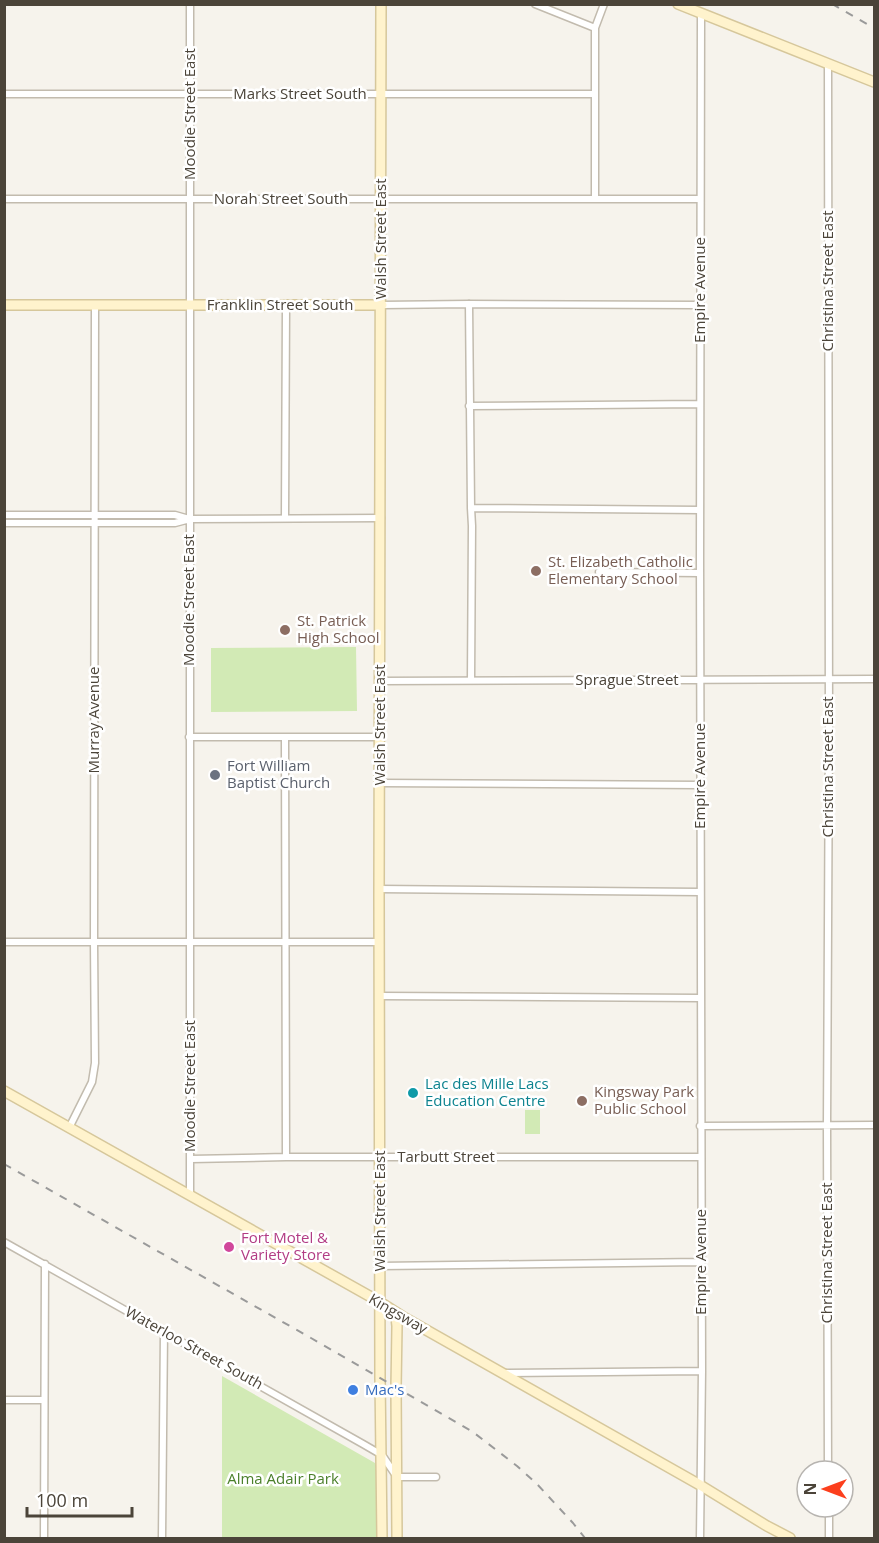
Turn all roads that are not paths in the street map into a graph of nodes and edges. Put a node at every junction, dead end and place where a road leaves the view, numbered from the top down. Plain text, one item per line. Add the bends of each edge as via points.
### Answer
1 (190, 4) edge
2 (381, 4) edge
3 (536, 4) edge
4 (604, 4) edge
5 (678, 4) edge
6 (701, 14) junction
7 (595, 28) junction
8 (828, 64) junction
9 (874, 82) edge
10 (381, 93) junction
11 (4, 94) edge
12 (190, 94) junction
13 (595, 94) junction
14 (4, 199) edge
15 (189, 199) junction
16 (595, 199) junction
17 (700, 199) junction
18 (381, 200) junction
19 (469, 304) junction
20 (4, 305) edge
21 (190, 305) junction
22 (700, 305) junction
23 (95, 306) junction
24 (286, 306) junction
25 (382, 306) junction
26 (700, 404) junction
27 (469, 406) junction
28 (471, 508) junction
29 (700, 510) junction
30 (4, 515) edge
31 (95, 515) junction
32 (285, 518) junction
33 (381, 518) junction
34 (190, 519) junction
35 (4, 523) edge
36 (95, 523) junction
37 (599, 572) dead end
38 (700, 573) junction
39 (828, 679) junction
40 (874, 679) edge
41 (471, 680) junction
42 (700, 680) junction
43 (380, 681) junction
44 (189, 737) junction
45 (380, 737) junction
46 (285, 738) junction
47 (380, 783) junction
48 (700, 785) junction
49 (379, 889) junction
50 (700, 892) junction
51 (284, 941) junction
52 (4, 942) edge
53 (94, 942) junction
54 (190, 942) junction
55 (380, 942) junction
56 (380, 996) junction
57 (700, 998) junction
58 (4, 1091) edge
59 (874, 1125) edge
60 (700, 1126) junction
61 (827, 1126) junction
62 (69, 1128) junction
63 (286, 1157) junction
64 (701, 1157) junction
65 (380, 1158) junction
66 (191, 1159) junction
67 (190, 1196) junction
68 (4, 1242) edge
69 (700, 1262) junction
70 (45, 1264) junction
71 (380, 1266) junction
72 (380, 1302) junction
73 (164, 1331) junction
74 (702, 1371) junction
75 (502, 1373) junction
76 (4, 1400) edge
77 (44, 1400) junction
78 (382, 1455) junction
79 (828, 1459) edge
80 (397, 1478) junction
81 (436, 1478) dead end
82 (700, 1485) junction
83 (829, 1519) edge
84 (44, 1539) edge
85 (162, 1539) edge
86 (382, 1539) edge
87 (397, 1539) edge
88 (700, 1539) edge
89 (790, 1539) edge
90 (829, 1539) edge

1 - 12 street, Moodie Street East
2 - 10 street, Walsh Street East
3 - 7 street
4 - 7 street
5 - 6 street
6 - 8 street
6 - 17 street, Empire Avenue
7 - 13 street
8 - 9 street
8 - 39 street, Christina Street East
10 - 12 street, Marks Street South
10 - 13 street, Marks Street South
10 - 18 street, Walsh Street East
11 - 12 street, Marks Street South
12 - 15 street, Moodie Street East
13 - 16 street
14 - 15 street, Norah Street South
15 - 18 street, Norah Street South
15 - 21 street, Moodie Street East
16 - 17 street, Norah Street South
16 - 18 street, Norah Street South
17 - 22 street, Empire Avenue
18 - 25 street, Walsh Street East
19 - 22 street, Franklin Street South
19 - 25 street, Franklin Street South
19 - 27 street
20 - 23 street, Franklin Street South
21 - 23 street, Franklin Street South
21 - 24 street, Franklin Street South
21 - 34 street, Moodie Street East
22 - 26 street, Empire Avenue
23 - 31 street, Murray Avenue
24 - 25 street, Franklin Street South
24 - 32 street
25 - 33 street, Walsh Street East
26 - 27 street
26 - 29 street, Empire Avenue
27 - 28 street
28 - 29 street
28 - 41 street
29 - 38 street, Empire Avenue
30 - 31 street
31 - 34 street via 175,515
31 - 36 street, Murray Avenue
32 - 33 street
32 - 34 street
33 - 43 street, Walsh Street East
34 - 36 street via 175,523
34 - 44 street, Moodie Street East
35 - 36 street
36 - 53 street, Murray Avenue
37 - 38 street
38 - 42 street, Empire Avenue
39 - 40 street, Sprague Street
39 - 42 street, Sprague Street
39 - 61 street, Christina Street East
41 - 42 street, Sprague Street
41 - 43 street, Sprague Street
42 - 48 street, Empire Avenue
43 - 45 street, Walsh Street East
44 - 46 street
44 - 54 street, Moodie Street East
45 - 46 street
45 - 47 street, Walsh Street East
46 - 51 street
47 - 48 street
47 - 49 street, Walsh Street East
48 - 50 street, Empire Avenue
49 - 50 street
49 - 55 street, Walsh Street East
50 - 57 street, Empire Avenue
51 - 54 street
51 - 55 street
51 - 63 street
52 - 53 street
53 - 54 street
53 - 62 street, Murray Avenue via 94,1073
54 - 66 street, Moodie Street East
55 - 56 street, Walsh Street East
56 - 57 street
56 - 65 street, Walsh Street East
57 - 60 street, Empire Avenue
58 - 62 street, Kingsway
59 - 61 street
60 - 61 street
60 - 64 street, Empire Avenue
61 - 79 street, Christina Street East
62 - 67 street, Kingsway
63 - 65 street, Tarbutt Street
63 - 66 street, Tarbutt Street
64 - 65 street, Tarbutt Street
64 - 69 street, Empire Avenue
65 - 71 street, Walsh Street East
66 - 67 street, Moodie Street East
67 - 72 street, Kingsway
68 - 70 street, Waterloo Street South
69 - 71 street
69 - 74 street, Empire Avenue
70 - 73 street, Waterloo Street South
70 - 77 street
71 - 72 street, Walsh Street East
72 - 75 street, Kingsway
72 - 78 street, Walsh Street East
72 - 80 street via 396,1317 397,1326
73 - 78 street, Waterloo Street South
73 - 85 street
74 - 75 street
74 - 82 street, Empire Avenue
75 - 82 street, Kingsway
76 - 77 street
77 - 84 street
78 - 80 street
78 - 86 street, Walsh Street East
80 - 81 street
80 - 87 street
82 - 88 street, Empire Avenue
82 - 89 street, Kingsway
83 - 90 street

